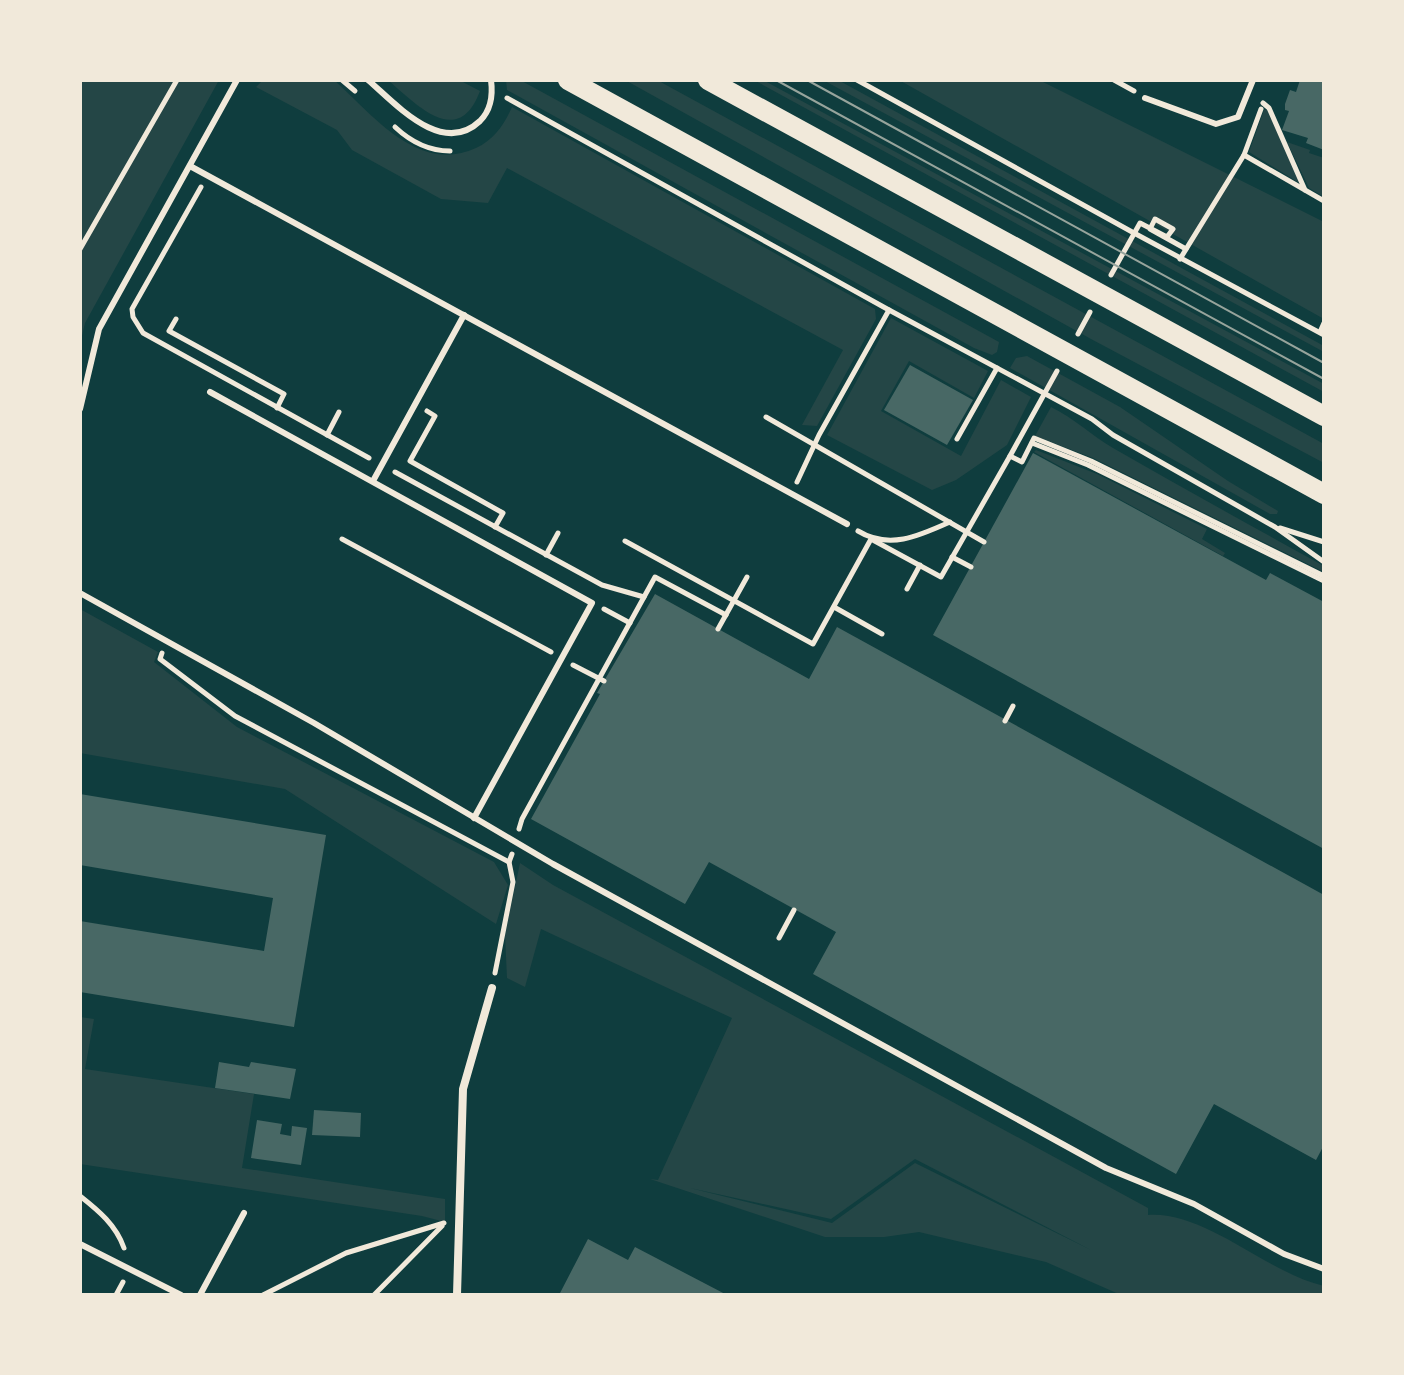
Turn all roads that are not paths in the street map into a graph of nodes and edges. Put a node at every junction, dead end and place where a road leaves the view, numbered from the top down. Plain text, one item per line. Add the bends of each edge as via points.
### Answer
1 (237, 80) edge
2 (368, 80) edge
3 (491, 80) edge
4 (568, 80) edge
5 (708, 80) edge
6 (1253, 80) edge
7 (1145, 98) dead end
8 (190, 166) junction
9 (464, 315) junction
10 (210, 392) dead end
11 (80, 409) edge
12 (1324, 416) edge
13 (373, 481) junction
14 (1324, 494) edge
15 (847, 524) road end
16 (80, 593) edge
17 (474, 818) junction
18 (492, 988) road end
19 (244, 1213) dead end
20 (80, 1244) edge
21 (1324, 1269) edge
22 (181, 1295) edge
23 (200, 1295) edge
24 (457, 1295) edge

1 - 8 lane
2 - 3 lane via 424,127 454,133 487,113
4 - 14 main road
5 - 12 main road
6 - 7 lane via 1238,117 1216,124
8 - 9 lane
8 - 11 lane via 99,329
9 - 13 lane
9 - 15 lane
10 - 13 lane
13 - 17 lane via 592,603
16 - 17 lane
17 - 21 lane via 1106,1168 1194,1204 1284,1254
18 - 24 street via 463,1089
19 - 23 lane
20 - 22 lane

